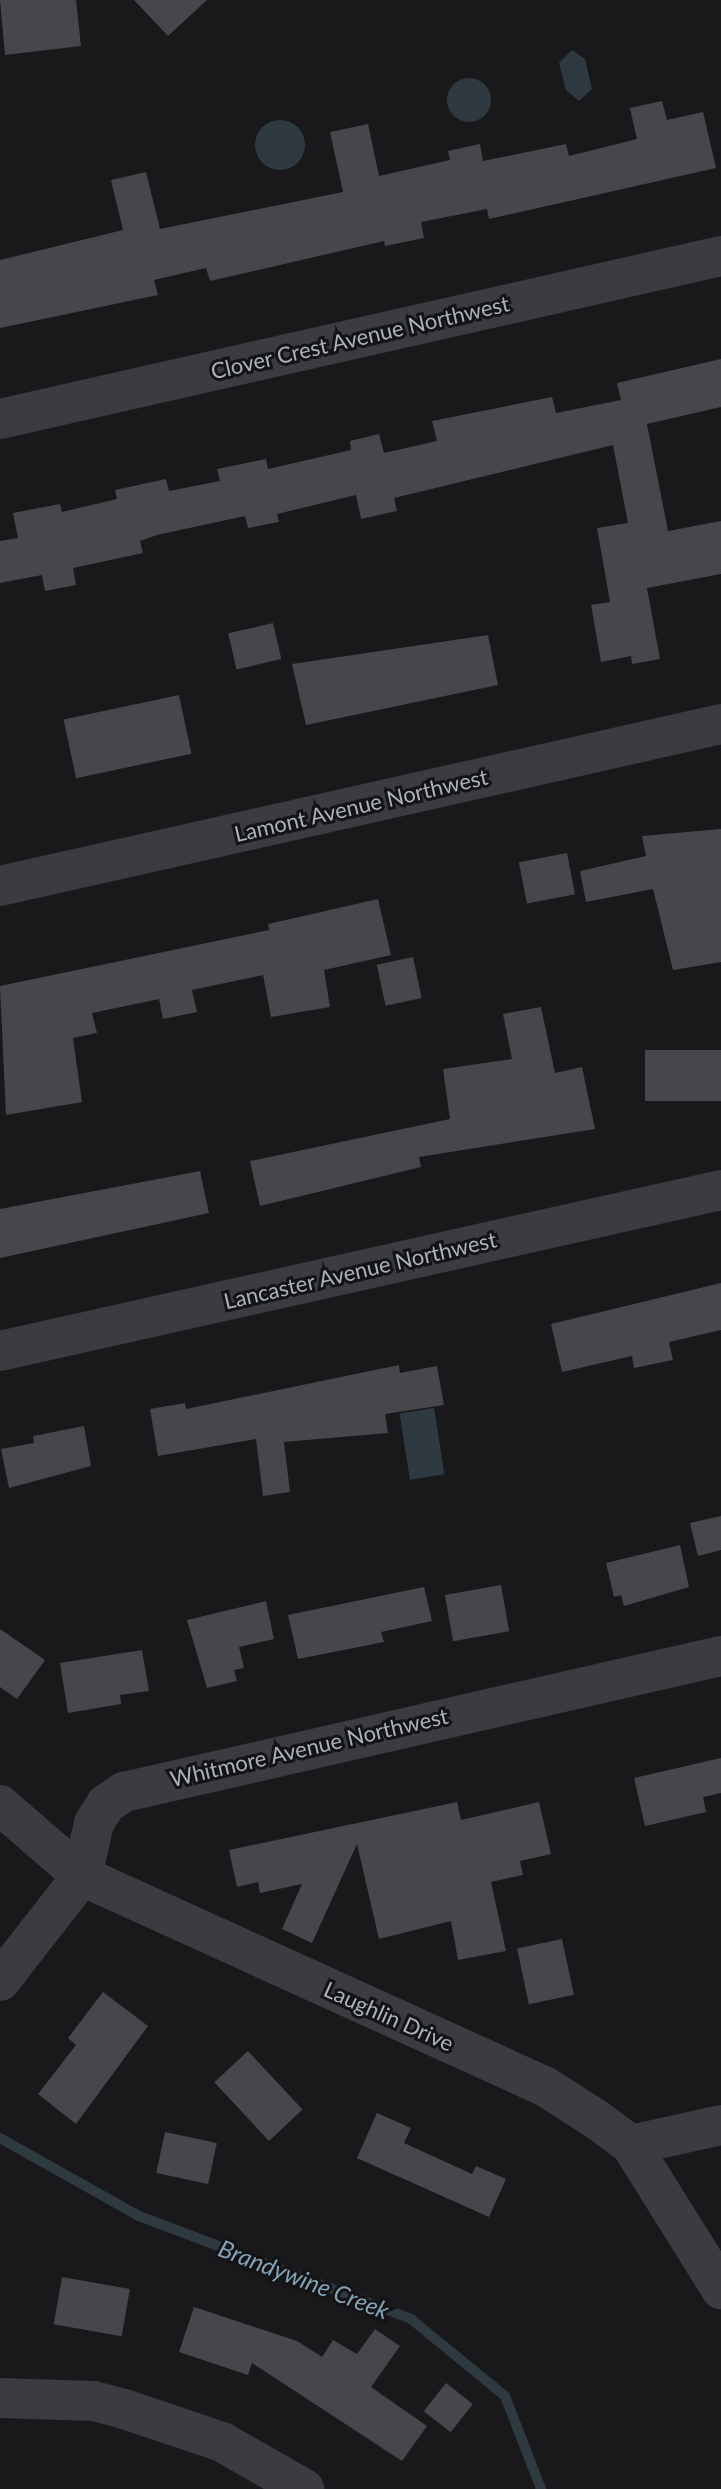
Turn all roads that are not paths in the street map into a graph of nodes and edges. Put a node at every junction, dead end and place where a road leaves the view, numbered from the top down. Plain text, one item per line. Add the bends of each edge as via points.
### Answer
1 (721, 256) edge
2 (0, 419) edge
3 (721, 724) edge
4 (0, 886) edge
5 (721, 1190) edge
6 (0, 1351) edge
7 (721, 1656) edge
8 (0, 1805) edge
9 (82, 1876) junction
10 (0, 1981) edge
11 (721, 2125) edge
12 (631, 2145) junction
13 (721, 2289) edge
14 (0, 2398) edge
15 (304, 2489) edge

1 - 2 street, Clover Crest Avenue Northwest
3 - 4 street, Lamont Avenue Northwest
5 - 6 street, Lancaster Avenue Northwest
7 - 9 street, Whitmore Avenue Northwest via 124,1792 106,1804 94,1823
8 - 9 street, Laughlin Drive
9 - 10 street, Whitmore Avenue Northwest
9 - 12 street, Laughlin Drive via 546,2087
11 - 12 street
12 - 13 street, Laughlin Drive
14 - 15 street via 94,2401 124,2409 222,2442

